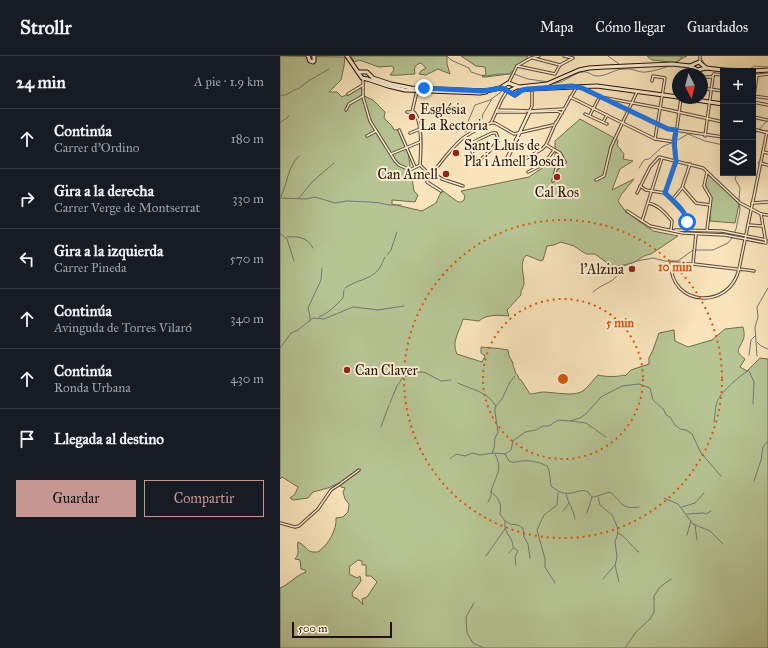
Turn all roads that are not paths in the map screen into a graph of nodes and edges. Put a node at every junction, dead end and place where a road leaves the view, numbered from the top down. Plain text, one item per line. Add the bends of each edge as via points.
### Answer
1 (308, 56) edge
2 (314, 56) edge
3 (347, 56) edge
4 (539, 56) edge
5 (564, 56) edge
6 (531, 58) junction
7 (699, 64) edge
8 (560, 65) junction
9 (517, 66) junction
10 (720, 70) edge
11 (768, 70) edge
12 (756, 71) edge
13 (768, 74) edge
14 (720, 75) edge
15 (757, 75) joint
16 (708, 77) edge
17 (713, 77) junction
18 (365, 79) junction
19 (652, 81) dead end
20 (756, 82) edge
21 (573, 88) junction
22 (508, 89) junction
23 (708, 89) edge
24 (711, 89) junction
25 (417, 90) junction
26 (494, 90) junction
27 (720, 90) edge
28 (637, 91) junction
29 (532, 92) dead end
30 (348, 94) dead end
31 (663, 95) junction
32 (363, 96) junction
33 (601, 96) junction
34 (756, 96) edge
35 (570, 97) junction
36 (672, 97) edge
37 (768, 98) edge
38 (710, 102) junction
39 (632, 103) junction
40 (756, 103) edge
41 (680, 104) edge
42 (720, 104) edge
43 (768, 105) edge
44 (593, 108) junction
45 (660, 108) junction
46 (346, 110) dead end
47 (564, 110) junction
48 (628, 110) junction
49 (496, 111) junction
50 (407, 112) dead end
51 (412, 112) junction
52 (530, 112) junction
53 (679, 112) junction
54 (562, 113) junction
55 (585, 114) dead end
56 (607, 115) junction
57 (589, 116) junction
58 (707, 118) junction
59 (756, 118) edge
60 (766, 120) dead end
61 (720, 121) edge
62 (491, 122) junction
63 (603, 122) junction
64 (622, 123) junction
65 (607, 124) dead end
66 (658, 124) junction
67 (554, 125) junction
68 (420, 129) junction
69 (376, 130) junction
70 (399, 130) dead end
71 (676, 130) junction
72 (756, 130) edge
73 (767, 132) edge
74 (410, 133) dead end
75 (520, 133) junction
76 (705, 135) junction
77 (367, 136) dead end
78 (466, 137) junction
79 (655, 138) junction
80 (720, 138) edge
81 (420, 142) junction
82 (675, 142) junction
83 (469, 144) junction
84 (546, 145) junction
85 (526, 146) dead end
86 (407, 147) junction
87 (512, 148) junction
88 (554, 150) junction
89 (763, 152) junction
90 (768, 153) edge
91 (391, 154) junction
92 (662, 158) junction
93 (676, 161) junction
94 (760, 163) junction
95 (420, 164) junction
96 (690, 164) junction
97 (768, 165) edge
98 (415, 167) junction
99 (528, 172) dead end
100 (707, 172) junction
101 (433, 173) junction
102 (431, 176) junction
103 (596, 180) dead end
104 (553, 181) dead end
105 (463, 186) dead end
106 (640, 186) junction
107 (682, 188) junction
108 (652, 190) junction
109 (441, 191) dead end
110 (636, 193) dead end
111 (665, 193) junction
112 (672, 200) junction
113 (768, 202) edge
114 (648, 203) junction
115 (752, 203) junction
116 (710, 205) junction
117 (751, 210) junction
118 (627, 211) dead end
119 (761, 214) junction
120 (768, 215) edge
121 (642, 221) junction
122 (748, 224) junction
123 (763, 226) junction
124 (671, 230) junction
125 (686, 230) junction
126 (707, 230) junction
127 (692, 234) junction
128 (696, 234) junction
129 (707, 234) junction
130 (746, 236) junction
131 (696, 238) junction
132 (745, 239) junction
133 (766, 240) junction
134 (693, 264) junction
135 (739, 269) junction
136 (754, 271) dead end
137 (359, 470) dead end
138 (280, 522) edge

1 - 2 main road via 311,62 314,61
3 - 18 main road
4 - 6 street
5 - 8 street via 573,58
6 - 8 street
6 - 9 street
7 - 10 main road via 706,68
7 - 22 main road via 589,68 551,83
8 - 9 street via 554,74
9 - 22 street
11 - 12 main road
13 - 15 street
14 - 17 street via 714,74
15 - 20 street
16 - 17 street
17 - 24 street
18 - 25 main road via 395,88
18 - 26 main road via 373,78 402,87
18 - 30 street
18 - 32 street
19 - 31 street via 653,76 666,78
21 - 22 main road via 528,89 516,95
21 - 28 main road via 605,86
21 - 33 street via 584,88
21 - 35 street
22 - 26 main road
22 - 49 street
23 - 24 street
24 - 27 street
24 - 38 street
25 - 26 main road via 480,93
25 - 51 street
28 - 31 main road
28 - 39 street
29 - 52 street
31 - 36 main road
31 - 45 street
32 - 46 street via 349,104
32 - 69 street via 370,121
33 - 39 street
33 - 44 street
33 - 48 street
34 - 37 street
35 - 44 street
35 - 47 street
38 - 42 main road
38 - 58 street
39 - 45 street
39 - 48 street
40 - 43 street
41 - 53 street
44 - 56 street
44 - 57 street
45 - 53 street
45 - 66 street
47 - 52 street
47 - 54 street
48 - 64 street
48 - 66 street
49 - 52 street
49 - 62 street
50 - 51 street
51 - 68 street via 416,114
52 - 54 street
52 - 75 street
53 - 58 street
53 - 71 street
54 - 67 street
55 - 57 street
56 - 63 street
56 - 64 street
57 - 63 street
58 - 61 street
58 - 76 street
59 - 60 street
62 - 75 street via 510,133
62 - 78 street
63 - 65 street
64 - 79 street
64 - 103 street via 611,147 604,176
66 - 71 street
66 - 79 street
67 - 75 street
67 - 84 street
68 - 74 street
68 - 81 street
69 - 77 street
69 - 91 street
70 - 86 street
71 - 76 street
71 - 82 street
72 - 73 street
73 - 89 street
75 - 87 street
76 - 80 street
78 - 83 street
78 - 101 street
79 - 82 street
81 - 86 street
81 - 95 street
82 - 93 street
83 - 83 street via 492,133 498,135 498,141 477,162
84 - 87 street via 520,162 505,164
84 - 88 street
85 - 87 street
86 - 91 street
86 - 98 street
88 - 99 street via 544,164
88 - 104 street via 560,153 566,162 556,169
89 - 90 street
89 - 94 street
91 - 98 street via 399,165 410,170
92 - 93 street
92 - 106 street via 659,157 650,167
92 - 108 street
93 - 96 street
93 - 111 street
94 - 97 street
94 - 115 street
95 - 98 street
95 - 102 street
96 - 100 street
96 - 107 street
100 - 116 street via 704,186 711,198
100 - 117 street
101 - 102 street
101 - 105 street
102 - 109 street via 427,182
106 - 108 street
106 - 110 street
107 - 112 street
107 - 116 street via 696,203
108 - 111 street
108 - 114 street
111 - 112 street
112 - 125 street via 686,216
113 - 115 street
114 - 121 street
114 - 124 street via 658,206 672,221
115 - 117 street
116 - 126 street
117 - 119 street
117 - 122 street
118 - 121 street
119 - 120 street
119 - 123 street
121 - 124 street via 650,226
122 - 123 street
122 - 130 street
123 - 133 street
124 - 125 street
124 - 127 street
125 - 126 street
126 - 129 street
126 - 130 street
127 - 128 street
127 - 131 street
128 - 129 street
128 - 131 street
129 - 132 street
130 - 132 street
130 - 133 street
131 - 134 street
132 - 133 street via 766,244
132 - 135 street
134 - 135 street
134 - 135 street via 671,263 671,272 678,287 700,299 723,293 736,279
135 - 136 street
137 - 138 street via 331,490 319,508 297,527

